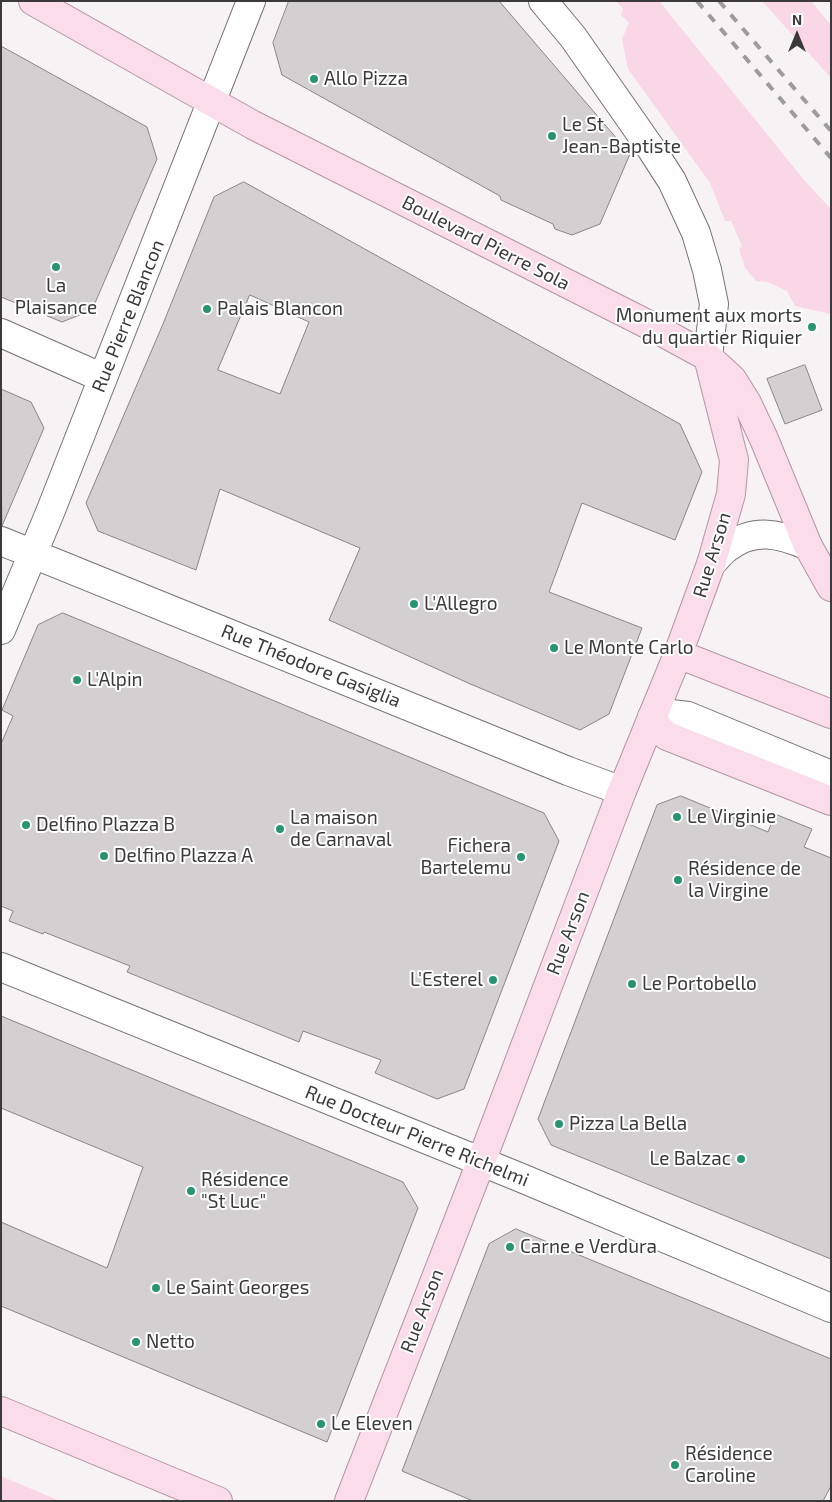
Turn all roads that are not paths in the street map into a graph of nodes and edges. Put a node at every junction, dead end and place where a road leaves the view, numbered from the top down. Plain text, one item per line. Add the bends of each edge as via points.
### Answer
1 (33, 1) edge
2 (251, 1) edge
3 (543, 1) edge
4 (212, 102) junction
5 (1, 333) edge
6 (708, 357) junction
7 (103, 378) junction
8 (1, 541) edge
9 (808, 546) junction
10 (34, 554) junction
11 (711, 564) junction
12 (831, 587) edge
13 (1, 630) edge
14 (678, 654) junction
15 (831, 714) edge
16 (652, 717) junction
17 (831, 775) edge
18 (622, 791) junction
19 (831, 801) edge
20 (1, 967) edge
21 (481, 1162) junction
22 (831, 1308) edge
23 (1, 1411) edge
24 (218, 1501) edge
25 (348, 1501) edge

1 - 4 main road, Boulevard Pierre Sola
2 - 4 street, Rue Pierre Blancon
3 - 6 street via 573,38 672,181 696,233 714,304
4 - 6 main road, Boulevard Pierre Sola
4 - 7 street, Rue Pierre Blancon
5 - 7 street
6 - 9 main road, Boulevard Pierre Sola via 732,379 747,402
6 - 11 main road, Rue Arson via 734,460 731,494
7 - 10 street, Rue Pierre Blancon
8 - 10 street, Rue Théodore Gasiglia
9 - 11 street via 784,536 764,534 743,538
9 - 12 main road, Boulevard Pierre Sola
10 - 13 street, Rue Pierre Blancon
10 - 18 street, Rue Théodore Gasiglia
11 - 14 main road, Rue Arson
14 - 15 main road
14 - 16 main road, Rue Arson
16 - 17 street via 688,716
16 - 18 main road, Rue Arson
16 - 19 main road via 667,736
18 - 21 main road, Rue Arson
20 - 21 street, Rue Docteur Pierre Richelmi
21 - 22 street, Rue Docteur Pierre Richelmi
21 - 25 main road, Rue Arson
23 - 24 main road

